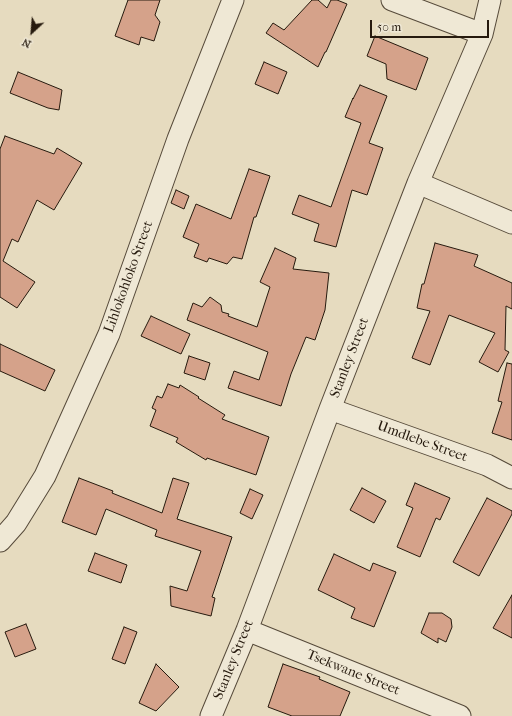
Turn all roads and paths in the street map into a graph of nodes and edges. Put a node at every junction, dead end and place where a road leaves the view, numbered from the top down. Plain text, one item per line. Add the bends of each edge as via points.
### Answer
1 (233, 0) edge
2 (392, 0) edge
3 (490, 0) edge
4 (482, 34) junction
5 (418, 183) junction
6 (512, 223) edge
7 (330, 409) junction
8 (512, 478) edge
9 (0, 541) edge
10 (247, 630) junction
11 (211, 716) edge
12 (460, 716) edge

1 - 9 street, Lihlokohloko Street via 178,139 109,334 45,476 16,523
2 - 4 street
3 - 4 street, Stanley Street
4 - 5 street, Stanley Street
5 - 6 street
5 - 7 street, Stanley Street
7 - 8 street, Umdlebe Street via 487,465
7 - 10 street, Stanley Street
10 - 11 street, Stanley Street
10 - 12 street, Tsekwane Street

